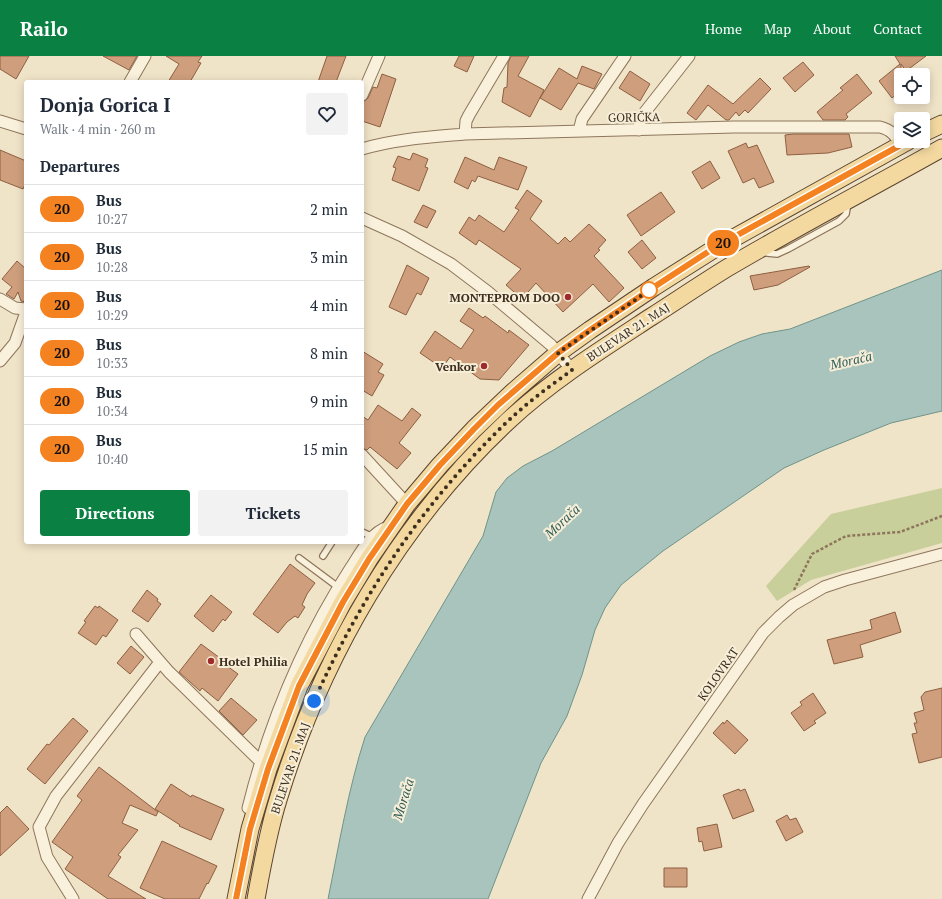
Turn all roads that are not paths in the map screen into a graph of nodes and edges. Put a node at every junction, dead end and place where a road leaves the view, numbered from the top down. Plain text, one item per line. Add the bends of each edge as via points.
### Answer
1 (145, 56) edge
2 (379, 56) edge
3 (504, 56) edge
4 (625, 56) edge
5 (689, 56) edge
6 (131, 80) edge
7 (364, 90) edge
8 (0, 121) edge
9 (942, 124) edge
10 (24, 128) edge
11 (639, 130) junction
12 (930, 130) edge
13 (579, 131) junction
14 (465, 134) junction
15 (894, 134) edge
16 (364, 148) edge
17 (895, 148) edge
18 (942, 148) edge
19 (364, 219) edge
20 (751, 227) junction
21 (763, 248) junction
22 (0, 300) edge
23 (24, 310) edge
24 (24, 316) edge
25 (558, 353) junction
26 (0, 361) edge
27 (572, 370) junction
28 (364, 457) edge
29 (407, 504) junction
30 (393, 525) junction
31 (364, 533) edge
32 (373, 537) junction
33 (331, 544) edge
34 (942, 554) edge
35 (323, 556) dead end
36 (299, 558) dead end
37 (338, 587) junction
38 (136, 634) dead end
39 (160, 662) junction
40 (264, 765) junction
41 (73, 899) edge
42 (230, 899) edge
43 (236, 899) edge
44 (256, 899) edge
45 (588, 899) edge

1 - 6 street
2 - 7 street
3 - 14 street via 469,115
4 - 13 street via 582,119
5 - 11 street via 645,112
8 - 10 street
9 - 12 main road
11 - 13 street, GORIČKA
11 - 15 street, GORIČKA via 880,127
13 - 14 street, GORIČKA
14 - 16 street, GORIČKA
17 - 20 main road, BULEVAR 21. MAJ
18 - 21 main road, BULEVAR 21. MAJ
19 - 25 street via 402,236 451,264 539,334
20 - 21 main road
20 - 25 main road, BULEVAR 21. MAJ via 654,287
21 - 27 main road, BULEVAR 21. MAJ
22 - 23 street
24 - 26 street via 15,343
25 - 27 street
25 - 29 main road, BULEVAR 21. MAJ via 474,429
27 - 44 main road, BULEVAR 21. MAJ via 526,405 466,464 410,533 365,600 328,668 300,733 277,802
28 - 29 street
29 - 30 main road, BULEVAR 21. MAJ
30 - 32 street
30 - 40 main road, BULEVAR 21. MAJ via 343,602 308,667
31 - 32 lane
32 - 37 street
33 - 35 lane
34 - 45 street, KOLOVRAT via 845,580 810,594 789,608 763,633 643,804 618,843
36 - 37 lane
37 - 40 street via 295,672
38 - 39 street
39 - 40 street
39 - 41 street via 56,796 39,827 47,856
40 - 42 street via 238,847
40 - 43 main road, BULEVAR 21. MAJ

